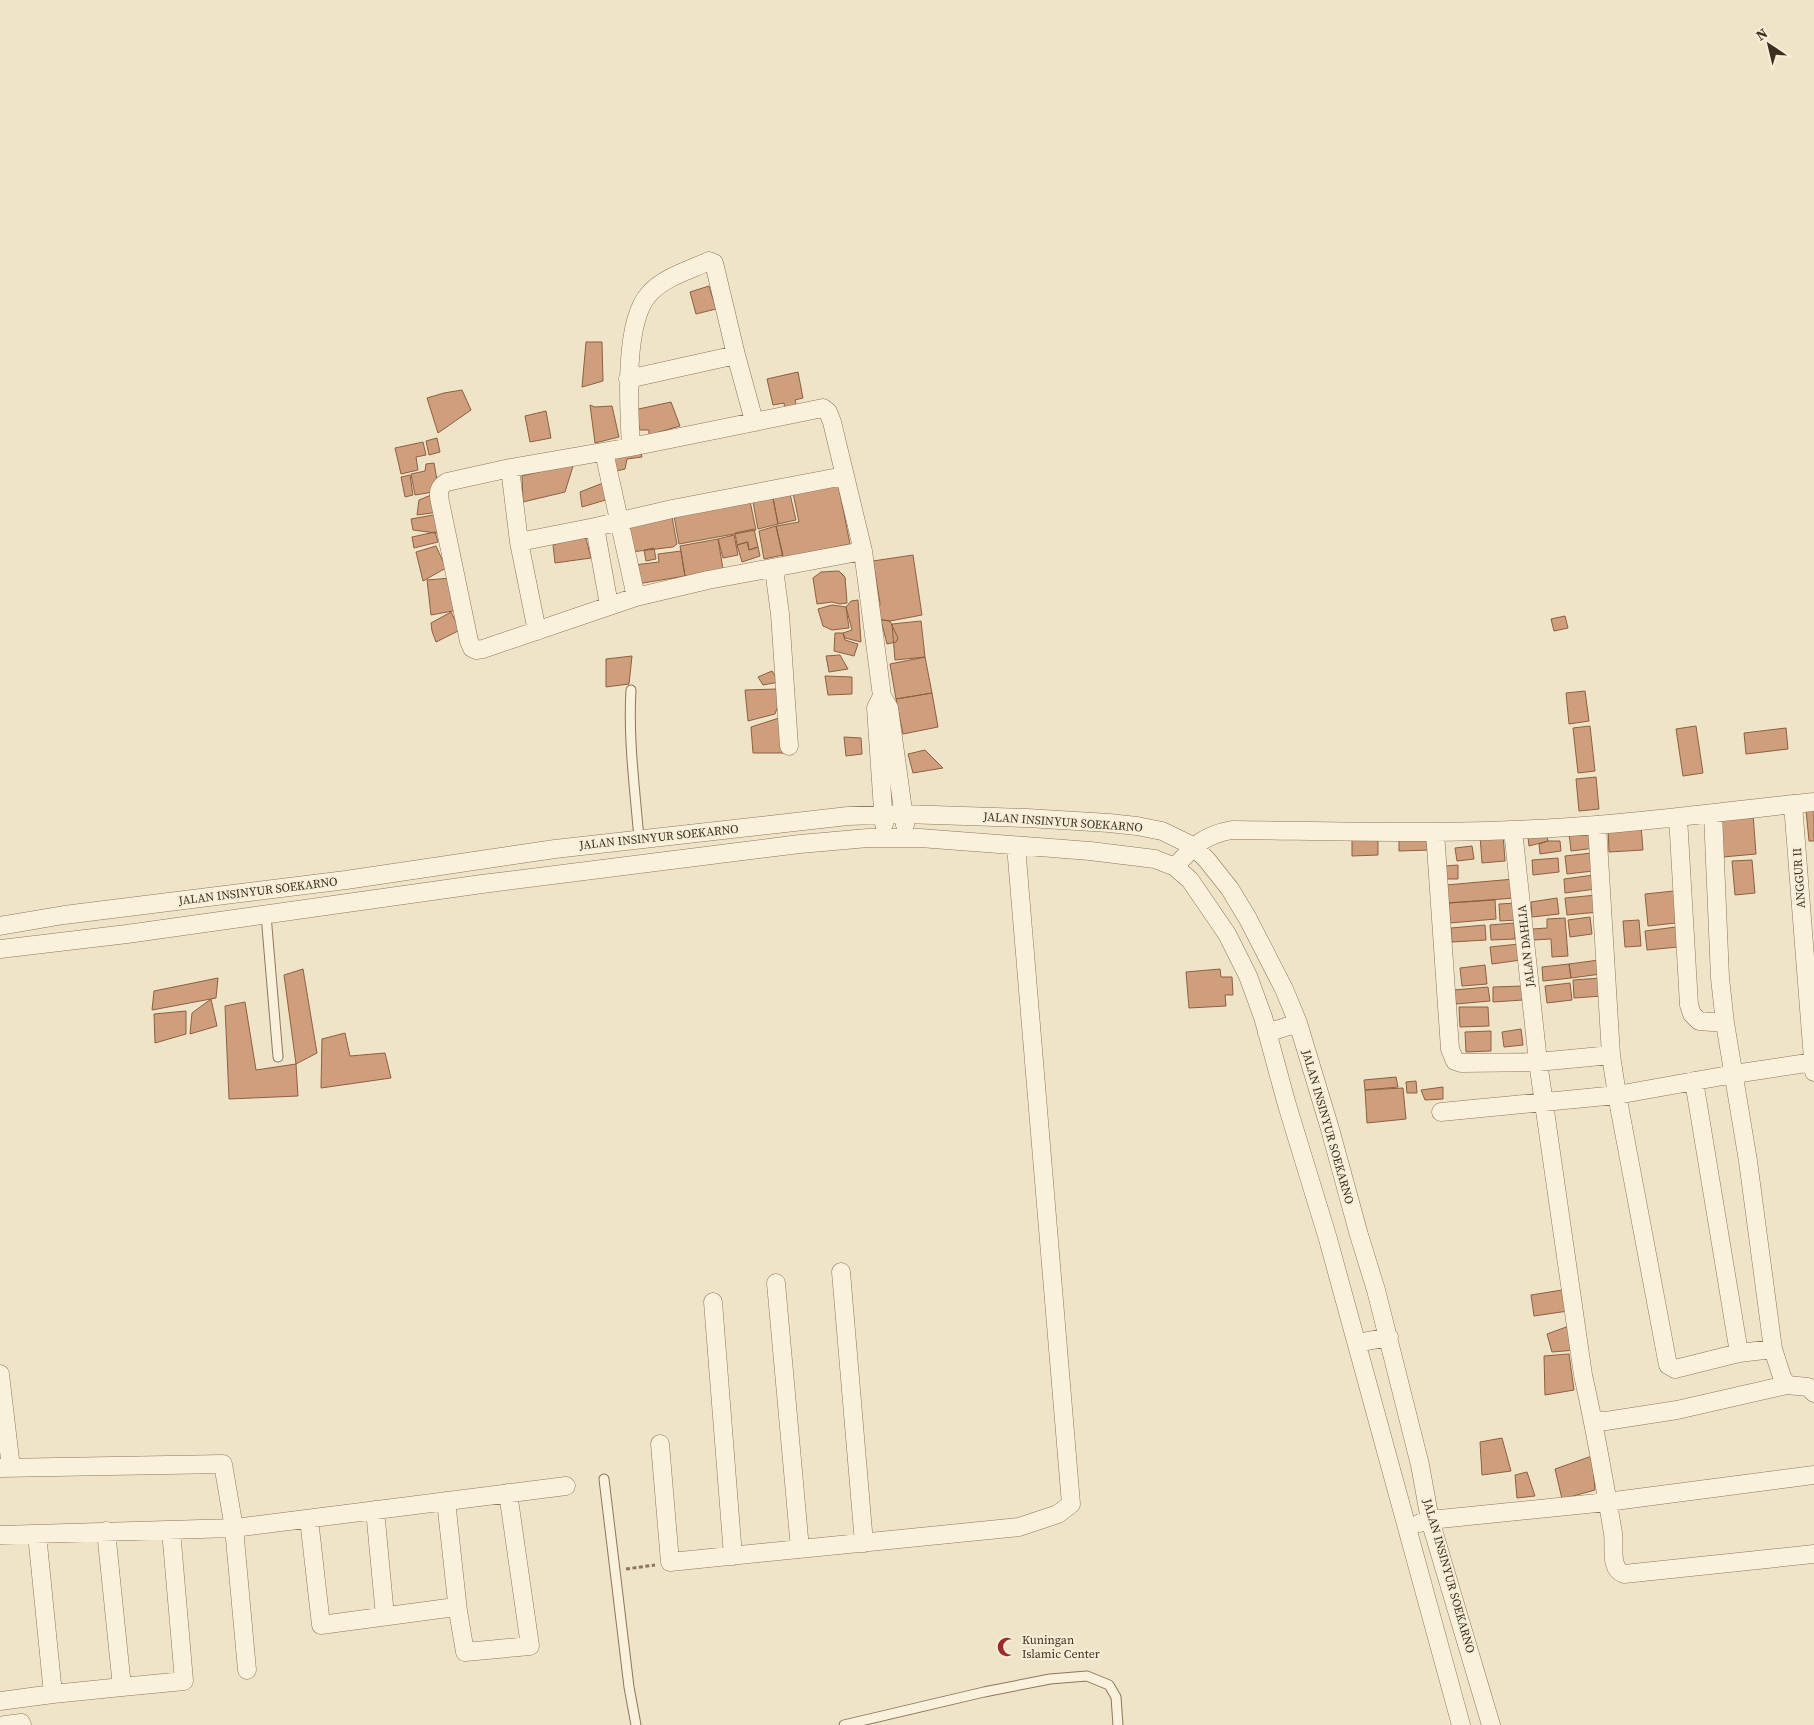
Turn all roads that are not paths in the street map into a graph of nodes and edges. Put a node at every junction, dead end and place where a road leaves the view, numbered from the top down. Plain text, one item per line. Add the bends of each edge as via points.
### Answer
1 (736, 355) junction
2 (628, 379) junction
3 (754, 421) junction
4 (631, 447) junction
5 (604, 452) junction
6 (510, 468) junction
7 (844, 476) junction
8 (619, 521) junction
9 (595, 527) junction
10 (519, 542) junction
11 (863, 551) junction
12 (774, 569) junction
13 (636, 597) junction
14 (609, 605) junction
15 (537, 631) junction
16 (631, 690) dead end
17 (882, 696) junction
18 (790, 746) dead end
19 (1814, 802) edge
20 (1793, 804) junction
21 (883, 814) junction
22 (903, 814) junction
23 (1713, 814) junction
24 (1678, 817) junction
25 (1597, 825) junction
26 (1513, 830) junction
27 (1435, 832) junction
28 (886, 838) junction
29 (908, 838) junction
30 (639, 839) junction
31 (1016, 846) junction
32 (1193, 846) junction
33 (489, 860) junction
34 (1175, 866) junction
35 (491, 883) junction
36 (266, 915) junction
37 (0, 926) edge
38 (0, 949) edge
39 (1298, 1023) junction
40 (1725, 1023) junction
41 (1267, 1033) junction
42 (1611, 1055) junction
43 (278, 1057) dead end
44 (1538, 1062) junction
45 (1814, 1066) edge
46 (1734, 1074) junction
47 (1694, 1081) junction
48 (1617, 1095) junction
49 (1544, 1104) junction
50 (1441, 1112) dead end
51 (841, 1272) dead end
52 (776, 1283) dead end
53 (713, 1302) dead end
54 (1389, 1337) junction
55 (1357, 1344) junction
56 (1773, 1349) junction
57 (1739, 1352) junction
58 (0, 1374) edge
59 (1786, 1385) junction
60 (1814, 1393) edge
61 (1594, 1420) junction
62 (660, 1444) dead end
63 (5, 1468) edge
64 (1814, 1475) edge
65 (604, 1479) dead end
66 (566, 1486) dead end
67 (508, 1494) junction
68 (446, 1501) junction
69 (1607, 1502) junction
70 (375, 1510) junction
71 (309, 1519) junction
72 (1430, 1520) junction
73 (1408, 1526) junction
74 (234, 1528) junction
75 (171, 1530) junction
76 (106, 1531) junction
77 (37, 1534) junction
78 (0, 1535) edge
79 (864, 1543) junction
80 (800, 1549) junction
81 (1814, 1554) edge
82 (732, 1556) junction
83 (448, 1608) dead end
84 (385, 1616) junction
85 (247, 1670) dead end
86 (122, 1686) junction
87 (53, 1694) junction
88 (0, 1701) edge
89 (5, 1725) edge
90 (22, 1725) edge
91 (636, 1725) edge
92 (844, 1725) edge
93 (1118, 1725) edge
94 (1461, 1725) edge
95 (1492, 1725) edge

1 - 2 street
1 - 2 street via 714,262 709,261 659,285 641,305
1 - 3 street
2 - 4 street
3 - 4 street
3 - 7 street via 823,408 832,422
4 - 5 street
5 - 6 street
5 - 8 street
6 - 10 street
6 - 15 street via 447,482 438,495 472,648 483,649
7 - 8 street
7 - 11 street
8 - 9 street
8 - 13 street
9 - 10 street
9 - 14 street
10 - 15 street
11 - 12 street
11 - 17 street
12 - 13 street
12 - 18 street
13 - 14 street
14 - 15 street
16 - 30 lane via 630,723
17 - 21 street via 876,708
17 - 22 street via 889,708
19 - 20 street
20 - 23 street
20 - 45 street, ANGGUR II
21 - 22 street, JALAN INSINYUR SOEKARNO
21 - 28 street
21 - 30 street, JALAN INSINYUR SOEKARNO
22 - 29 street
22 - 32 street, JALAN INSINYUR SOEKARNO via 1137,826 1162,832
23 - 24 street
23 - 40 street
24 - 25 street
24 - 40 street via 1689,1006 1699,1021
25 - 26 street
25 - 42 street
26 - 27 street
26 - 44 street, JALAN DAHLIA
27 - 32 street via 1232,830 1210,836
27 - 44 street via 1451,1055 1461,1064
28 - 29 street, JALAN INSINYUR SOEKARNO
28 - 35 street, JALAN INSINYUR SOEKARNO via 800,844
29 - 31 street, JALAN INSINYUR SOEKARNO
30 - 33 street, JALAN INSINYUR SOEKARNO
31 - 34 street, JALAN INSINYUR SOEKARNO via 1140,857
31 - 79 street via 1071,1504 1058,1514 1019,1527
32 - 34 street
32 - 39 street, JALAN INSINYUR SOEKARNO via 1230,889 1248,919 1284,988
33 - 35 street
33 - 37 street, JALAN INSINYUR SOEKARNO
34 - 41 street, JALAN INSINYUR SOEKARNO via 1190,880 1227,934 1248,976
35 - 36 street, JALAN INSINYUR SOEKARNO
36 - 38 street, JALAN INSINYUR SOEKARNO
36 - 43 lane
39 - 41 street
39 - 54 street, JALAN INSINYUR SOEKARNO
40 - 46 street
41 - 55 street, JALAN INSINYUR SOEKARNO
42 - 44 street
42 - 48 street
44 - 49 street, JALAN DAHLIA
45 - 46 street
46 - 47 street
46 - 56 street
47 - 48 street
47 - 57 street
48 - 49 street
48 - 57 street via 1668,1365 1675,1370
49 - 50 street
49 - 61 street, JALAN DAHLIA via 1583,1375
51 - 79 street
52 - 80 street
53 - 82 street
54 - 55 street
54 - 72 street, JALAN INSINYUR SOEKARNO
55 - 73 street, JALAN INSINYUR SOEKARNO
56 - 57 street
56 - 59 street
58 - 63 street
59 - 60 street via 1808,1387
59 - 61 street via 1677,1410
61 - 69 street, JALAN DAHLIA
62 - 82 street via 670,1562
63 - 74 street via 223,1464
64 - 69 street
65 - 91 lane
66 - 67 street
67 - 68 street
67 - 68 street via 530,1646 465,1652
68 - 70 street
69 - 72 street
69 - 81 street, JALAN DAHLIA via 1615,1568 1624,1574
70 - 71 street
70 - 84 street
71 - 74 street
71 - 84 street via 321,1625
72 - 73 street
72 - 95 street, JALAN INSINYUR SOEKARNO
73 - 94 street, JALAN INSINYUR SOEKARNO
74 - 75 street
74 - 85 street
75 - 76 street
75 - 86 street via 184,1681
76 - 77 street
76 - 86 street
77 - 78 street
77 - 87 street
79 - 80 street
80 - 82 street
83 - 84 street
86 - 87 street
87 - 88 street
89 - 90 street
92 - 93 lane via 994,1690 1050,1679 1087,1676 1109,1685 1116,1697

